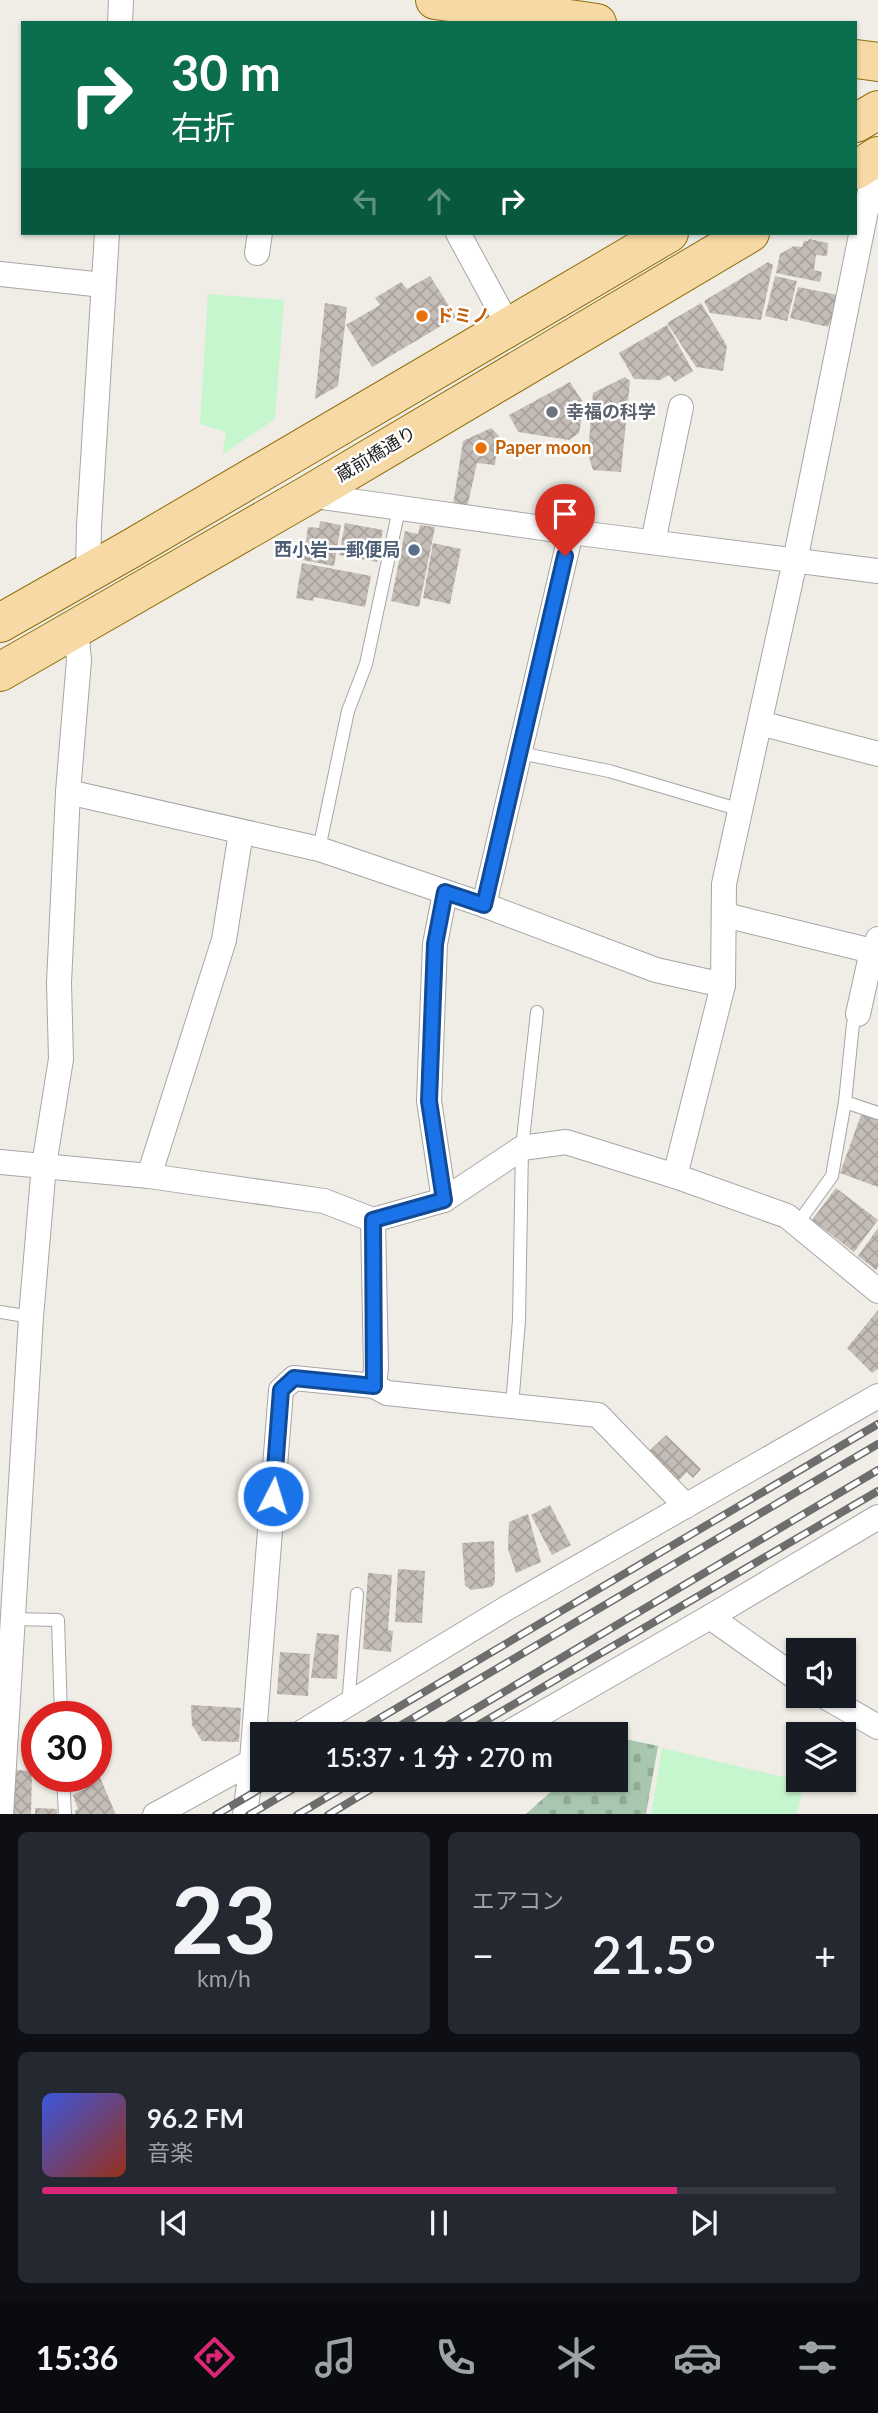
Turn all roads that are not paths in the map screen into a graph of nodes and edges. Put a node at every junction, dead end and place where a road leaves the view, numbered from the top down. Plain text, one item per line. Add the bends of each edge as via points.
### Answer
1 (121, 0) edge
2 (452, 9) edge
3 (120, 21) edge
4 (576, 21) edge
5 (857, 59) edge
6 (878, 62) edge
7 (878, 110) edge
8 (857, 122) edge
9 (867, 163) edge
10 (107, 235) edge
11 (459, 235) edge
12 (666, 235) edge
13 (747, 235) edge
14 (0, 274) edge
15 (103, 285) junction
16 (509, 327) junction
17 (681, 407) dead end
18 (308, 495) junction
19 (399, 509) junction
20 (571, 532) junction
21 (653, 542) junction
22 (795, 561) junction
23 (878, 571) edge
24 (88, 573) junction
25 (0, 623) edge
26 (76, 629) junction
27 (0, 671) edge
28 (760, 723) junction
29 (520, 753) junction
30 (878, 754) edge
31 (68, 792) junction
32 (741, 810) junction
33 (241, 832) junction
34 (319, 849) junction
35 (445, 892) junction
36 (484, 905) junction
37 (725, 915) junction
38 (875, 945) edge
39 (723, 985) junction
40 (537, 1012) dead end
41 (858, 1014) joint
42 (845, 1102) junction
43 (878, 1113) edge
44 (522, 1149) junction
45 (0, 1162) edge
46 (44, 1165) junction
47 (149, 1176) junction
48 (674, 1176) junction
49 (444, 1200) junction
50 (373, 1220) junction
51 (799, 1223) junction
52 (878, 1291) edge
53 (0, 1312) edge
54 (32, 1317) junction
55 (374, 1386) junction
56 (878, 1396) edge
57 (512, 1406) junction
58 (686, 1506) junction
59 (878, 1517) edge
60 (357, 1594) dead end
61 (710, 1617) junction
62 (13, 1619) junction
63 (786, 1671) edge
64 (61, 1701) edge
65 (348, 1707) junction
66 (845, 1708) edge
67 (259, 1722) edge
68 (321, 1722) edge
69 (527, 1722) edge
70 (878, 1727) edge
71 (250, 1762) edge
72 (250, 1791) edge
73 (64, 1792) edge
74 (1, 1814) edge
75 (65, 1814) edge
76 (157, 1814) edge
77 (245, 1814) edge

1 - 3 street
2 - 4 main road
5 - 6 main road
7 - 8 main road
9 - 22 street via 870,191
10 - 15 street
11 - 16 street
12 - 16 main road
13 - 18 main road, 蔵前橋通り
14 - 15 street
15 - 24 street
16 - 24 main road
17 - 21 street
18 - 19 street
18 - 26 main road, 蔵前橋通り
19 - 20 street
19 - 34 lane
20 - 21 street
20 - 29 street
21 - 22 street
22 - 23 street
22 - 28 street
24 - 25 main road
26 - 27 main road, 蔵前橋通り
26 - 31 street via 79,660
28 - 30 street
28 - 32 street
29 - 32 lane via 609,771
29 - 36 street
31 - 33 street
31 - 46 street via 59,983 61,1059
32 - 37 street via 724,884
33 - 34 street
33 - 47 street via 224,940
34 - 35 street
35 - 36 street
35 - 49 street via 435,944 429,1101
36 - 39 street via 656,970
37 - 38 street
37 - 39 street
38 - 41 street
39 - 48 street
40 - 44 lane
41 - 42 lane
42 - 43 lane
42 - 51 lane via 832,1176
44 - 48 street via 566,1142
44 - 49 street
44 - 57 lane via 519,1320
45 - 46 street
46 - 47 street
46 - 54 street
47 - 50 street via 324,1201
48 - 51 street
49 - 50 street
50 - 55 street
51 - 52 street
53 - 54 lane
54 - 62 street
55 - 57 street via 387,1392
55 - 67 street via 294,1378 281,1390
56 - 58 street
57 - 58 street via 598,1415
58 - 65 street via 505,1609
59 - 61 street
60 - 65 lane
61 - 63 street
61 - 69 street
62 - 64 lane via 58,1620
62 - 74 street
65 - 68 street
66 - 70 street
71 - 76 street
72 - 77 street
73 - 75 lane

